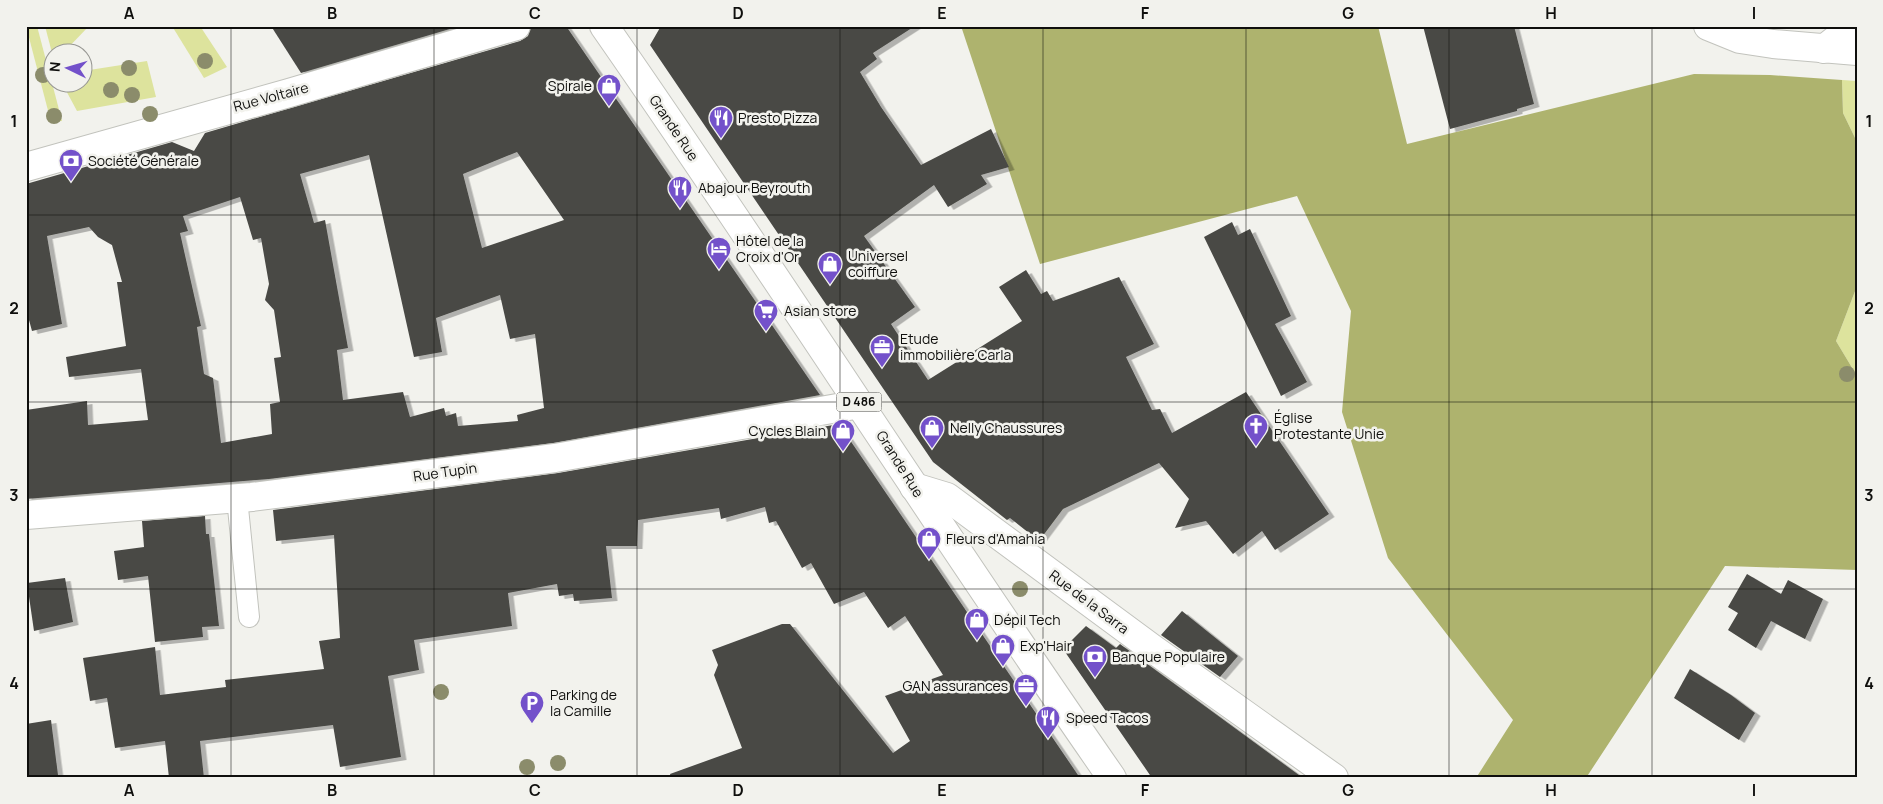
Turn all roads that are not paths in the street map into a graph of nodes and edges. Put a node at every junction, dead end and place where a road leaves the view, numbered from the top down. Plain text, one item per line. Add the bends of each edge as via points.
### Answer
1 (516, 26) edge
2 (604, 26) edge
3 (1708, 26) edge
4 (1854, 26) edge
5 (1824, 49) junction
6 (1857, 51) edge
7 (26, 167) edge
8 (860, 404) junction
9 (914, 487) junction
10 (237, 498) junction
11 (26, 515) edge
12 (249, 617) dead end
13 (1112, 778) edge
14 (1334, 778) edge

1 - 7 street, Rue Voltaire
2 - 8 street, Grande Rue / D 486
3 - 5 street via 1740,39
4 - 5 street
5 - 6 street
8 - 9 street, Grande Rue / D 486
8 - 10 street, Rue Tupin via 555,458
9 - 13 street, Grande Rue / D 486
9 - 14 street, Rue de la Sarra via 947,497
10 - 11 street, Rue Tupin
10 - 12 lane

